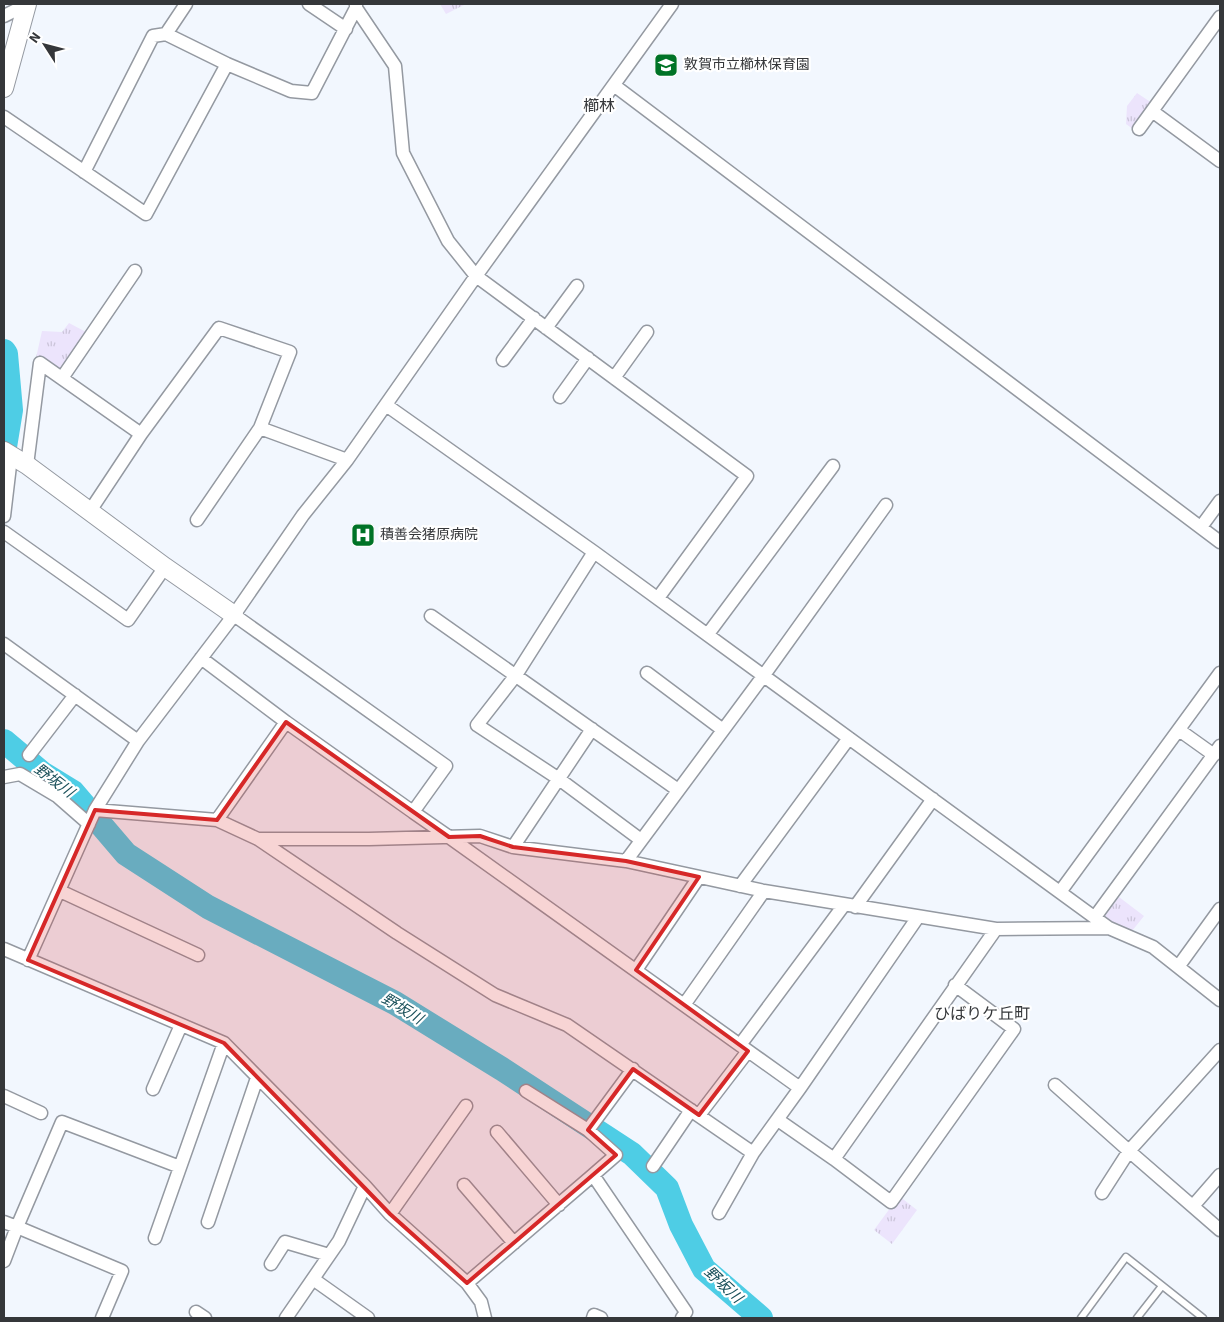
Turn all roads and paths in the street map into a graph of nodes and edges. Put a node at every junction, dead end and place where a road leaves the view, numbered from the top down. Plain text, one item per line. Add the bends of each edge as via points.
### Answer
1 (28, 4) edge
2 (186, 4) edge
3 (309, 4) edge
4 (672, 4) edge
5 (356, 6) edge
6 (5, 14) edge
7 (1220, 17) edge
8 (346, 29) junction
9 (166, 34) junction
10 (227, 64) junction
11 (615, 86) junction
12 (4, 88) edge
13 (1152, 111) junction
14 (4, 116) edge
15 (1139, 129) dead end
16 (1220, 161) edge
17 (84, 172) junction
18 (135, 271) dead end
19 (476, 276) junction
20 (577, 286) dead end
21 (534, 318) junction
22 (546, 328) junction
23 (647, 332) dead end
24 (588, 358) junction
25 (503, 360) dead end
26 (62, 378) junction
27 (614, 378) junction
28 (560, 397) dead end
29 (386, 405) junction
30 (260, 428) junction
31 (142, 434) junction
32 (14, 458) edge
33 (347, 460) junction
34 (833, 466) dead end
35 (1220, 501) edge
36 (886, 505) dead end
37 (90, 511) junction
38 (4, 516) edge
39 (197, 520) dead end
40 (1201, 527) junction
41 (4, 532) edge
42 (1220, 542) edge
43 (594, 552) junction
44 (165, 567) junction
45 (658, 598) junction
46 (234, 615) junction
47 (431, 616) dead end
48 (708, 634) junction
49 (4, 644) edge
50 (201, 658) junction
51 (647, 673) dead end
52 (1220, 673) edge
53 (516, 675) junction
54 (764, 675) junction
55 (75, 695) junction
56 (286, 722) junction
57 (592, 729) junction
58 (723, 730) junction
59 (1179, 730) junction
60 (849, 738) junction
61 (138, 740) junction
62 (1217, 751) edge
63 (28, 755) dead end
64 (4, 777) edge
65 (558, 779) junction
66 (678, 790) junction
67 (933, 799) junction
68 (95, 810) junction
69 (412, 812) junction
70 (217, 820) junction
71 (89, 824) junction
72 (449, 837) junction
73 (258, 839) junction
74 (641, 840) junction
75 (513, 847) junction
76 (626, 861) junction
77 (699, 877) junction
78 (740, 886) junction
79 (60, 891) junction
80 (764, 891) junction
81 (1060, 892) junction
82 (849, 906) junction
83 (1220, 909) edge
84 (918, 917) junction
85 (1095, 917) junction
86 (1109, 928) junction
87 (996, 929) junction
88 (4, 949) edge
89 (198, 955) dead end
90 (28, 960) junction
91 (1178, 967) junction
92 (636, 970) junction
93 (955, 986) junction
94 (1220, 1000) edge
95 (684, 1005) junction
96 (181, 1025) junction
97 (224, 1043) junction
98 (744, 1048) junction
99 (1220, 1050) edge
100 (633, 1069) junction
101 (257, 1078) junction
102 (1055, 1085) dead end
103 (800, 1088) junction
104 (153, 1089) dead end
105 (526, 1091) dead end
106 (4, 1096) edge
107 (466, 1106) dead end
108 (41, 1113) dead end
109 (695, 1113) junction
110 (778, 1120) junction
111 (588, 1130) junction
112 (497, 1132) dead end
113 (1129, 1152) junction
114 (753, 1153) junction
115 (834, 1159) junction
116 (180, 1166) junction
117 (653, 1166) dead end
118 (593, 1175) junction
119 (1220, 1175) edge
120 (464, 1185) dead end
121 (365, 1186) junction
122 (1102, 1193) dead end
123 (559, 1204) junction
124 (1193, 1206) junction
125 (719, 1213) dead end
126 (390, 1214) junction
127 (4, 1222) edge
128 (208, 1222) dead end
129 (17, 1227) junction
130 (1220, 1230) edge
131 (154, 1238) dead end
132 (514, 1243) junction
133 (329, 1255) junction
134 (4, 1261) edge
135 (271, 1264) dead end
136 (313, 1279) junction
137 (467, 1283) junction
138 (1162, 1286) junction
139 (102, 1318) edge
140 (286, 1318) edge
141 (368, 1318) edge
142 (486, 1318) edge
143 (594, 1318) edge
144 (600, 1318) edge
145 (682, 1318) edge
146 (1081, 1318) edge
147 (1136, 1318) edge
148 (1203, 1318) edge

1 - 6 street
1 - 12 street
2 - 9 street
3 - 8 street
4 - 11 street
5 - 8 street
5 - 19 street via 395,66 403,153 448,241
7 - 13 street
8 - 10 street via 312,93 291,91
9 - 10 street
9 - 17 street via 153,36
10 - 17 street via 146,214
11 - 19 street
11 - 40 street
13 - 15 street
13 - 16 street
14 - 17 street
18 - 26 street
19 - 21 street
19 - 29 street
20 - 22 street
21 - 22 street
21 - 25 street
22 - 24 street
23 - 27 street
24 - 27 street
24 - 28 street
26 - 31 street
26 - 32 street via 40,363
27 - 45 street via 747,476
29 - 33 street
29 - 43 street
30 - 31 street via 290,352 219,328
30 - 33 street
30 - 39 street
31 - 37 street
32 - 37 street
32 - 38 street
33 - 46 street via 303,515
34 - 48 street
35 - 40 street
36 - 54 street
37 - 44 street
40 - 42 street
41 - 44 street via 128,620
43 - 45 street
43 - 53 street
44 - 46 street
45 - 48 street
46 - 50 street
46 - 69 street via 446,766
47 - 53 street
48 - 54 street
49 - 55 street
50 - 56 street
50 - 61 street
51 - 58 street
52 - 59 street
53 - 57 street
53 - 65 street via 477,726
54 - 58 street
54 - 60 street
55 - 61 street
55 - 63 street
56 - 69 street
56 - 70 street
57 - 65 street
57 - 66 street
58 - 66 street
59 - 62 street
59 - 81 street
60 - 67 street
60 - 78 street
61 - 68 street
62 - 85 street
64 - 71 street via 20,774 56,796
65 - 74 street
65 - 75 street
66 - 74 street
67 - 81 street
67 - 82 street
68 - 70 street
68 - 71 street
69 - 72 street
70 - 73 street
71 - 79 street
72 - 73 street
72 - 75 street via 480,836
72 - 92 street
73 - 100 street via 495,995 567,1025
74 - 76 street
75 - 76 street
76 - 77 street
77 - 78 street
77 - 92 street
78 - 80 street
79 - 89 street
79 - 90 street
80 - 82 street
80 - 95 street
81 - 85 street
82 - 84 street
82 - 98 street
83 - 91 street
84 - 87 street
84 - 103 street
85 - 86 street
86 - 87 street
86 - 91 street via 1153,947
87 - 93 street
88 - 90 street
90 - 96 street
91 - 94 street
92 - 95 street
93 - 115 street
93 - 115 street via 1014,1029 890,1202
95 - 98 street
96 - 97 street
96 - 104 street
97 - 101 street
97 - 116 street
98 - 103 street
98 - 109 street
99 - 113 street
100 - 109 street
100 - 111 street
101 - 121 street
101 - 128 street
102 - 113 street
103 - 110 street
105 - 111 street
106 - 108 street
107 - 126 street
109 - 114 street
109 - 117 street
110 - 114 street
110 - 115 street
111 - 118 street via 616,1155
112 - 123 street
113 - 122 street
113 - 124 street
114 - 125 street
116 - 129 street via 62,1122
116 - 131 street
118 - 123 street
118 - 145 street via 686,1312
119 - 124 street
120 - 132 street
121 - 126 street
121 - 133 street
123 - 132 street
124 - 130 street
126 - 137 street
127 - 129 street
129 - 134 street
129 - 139 street via 122,1271
132 - 137 street
133 - 135 street via 285,1242
133 - 136 street
136 - 140 street
136 - 141 street
137 - 142 street via 481,1302
138 - 146 lane via 1126,1258
138 - 147 lane
138 - 148 lane
143 - 144 street via 594,1315

